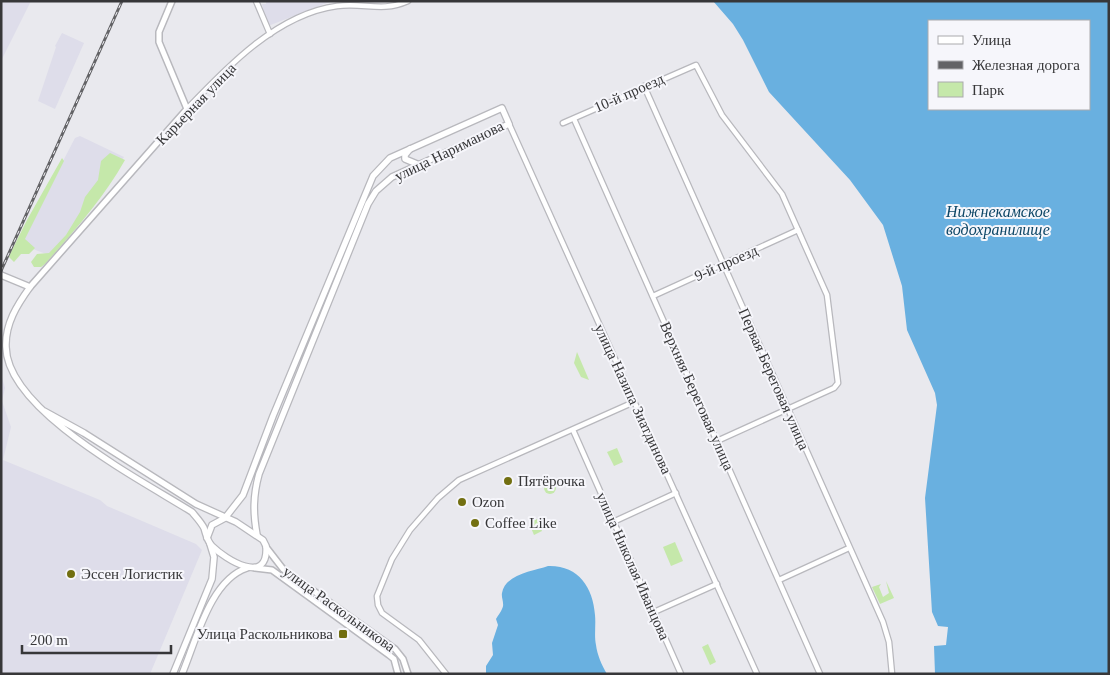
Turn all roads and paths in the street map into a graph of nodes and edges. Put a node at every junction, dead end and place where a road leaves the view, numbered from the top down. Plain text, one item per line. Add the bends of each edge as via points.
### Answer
1 (172, 1) edge
2 (256, 1) edge
3 (408, 1) edge
4 (270, 34) junction
5 (644, 86) junction
6 (187, 109) junction
7 (574, 119) junction
8 (563, 123) dead end
9 (509, 124) junction
10 (412, 148) junction
11 (417, 164) junction
12 (798, 230) junction
13 (723, 265) junction
14 (1, 275) edge
15 (30, 288) junction
16 (653, 296) junction
17 (634, 402) junction
18 (788, 410) junction
19 (44, 411) junction
20 (573, 430) junction
21 (718, 441) junction
22 (676, 493) junction
23 (225, 518) junction
24 (613, 522) junction
25 (257, 535) junction
26 (209, 541) junction
27 (266, 546) junction
28 (849, 548) junction
29 (247, 568) junction
30 (255, 568) junction
31 (779, 580) junction
32 (717, 584) junction
33 (654, 612) junction
34 (173, 674) edge
35 (182, 674) edge
36 (398, 674) edge
37 (408, 674) edge
38 (446, 674) edge
39 (681, 674) edge
40 (757, 674) edge
41 (820, 674) edge
42 (892, 674) edge

1 - 6 street via 159,32 159,42
2 - 4 street
3 - 4 street, Карьерная улица via 395,7 357,5 324,8 295,19
4 - 6 street, Карьерная улица
5 - 7 street, 10-й проезд
5 - 12 street, 10-й проезд via 696,65 722,115 782,194
5 - 13 street, Первая Береговая улица
6 - 15 street, Карьерная улица
7 - 8 street, 10-й проезд
7 - 16 street, Верхняя Береговая улица
9 - 10 main road, улица Нариманова via 502,108
9 - 11 main road, улица Нариманова
9 - 17 street, улица Назипа Зиатдинова
10 - 11 main road via 405,159
10 - 23 main road, улица Нариманова via 390,158 373,176 243,496
11 - 25 main road, улица Нариманова via 381,186 365,210 259,474 253,501
12 - 13 street, 9-й проезд
12 - 18 street via 828,302 839,379 834,388
13 - 16 street, 9-й проезд
13 - 18 street, Первая Береговая улица
14 - 15 main road
15 - 19 main road via 15,309 6,348 18,383
16 - 21 street, Верхняя Береговая улица
17 - 20 street
17 - 22 street, улица Назипа Зиатдинова
18 - 21 street
18 - 28 street, Первая Береговая улица
19 - 23 main road via 84,432 196,504
19 - 26 main road via 81,442 192,512
20 - 24 street, улица Николая Иванцова
20 - 38 street via 450,487 414,524 397,549 377,596 378,605 382,613 419,640
21 - 31 street, Верхняя Береговая улица
22 - 24 street
22 - 32 street, улица Назипа Зиатдинова
23 - 25 main road
23 - 26 main road, улица Нариманова via 212,525
24 - 33 street, улица Николая Иванцова
25 - 27 main road
26 - 29 main road
26 - 34 main road via 214,557 212,578
27 - 30 main road via 264,560
27 - 37 street, улица Раскольникова via 283,569 395,648
28 - 31 street
28 - 42 street, Первая Береговая улица via 886,631
29 - 30 main road
29 - 35 main road via 229,578 218,590
30 - 36 street, улица Раскольникова via 272,570 389,655 394,659
31 - 41 street, Верхняя Береговая улица
32 - 33 street
32 - 40 street, улица Назипа Зиатдинова
33 - 39 street, улица Николая Иванцова

